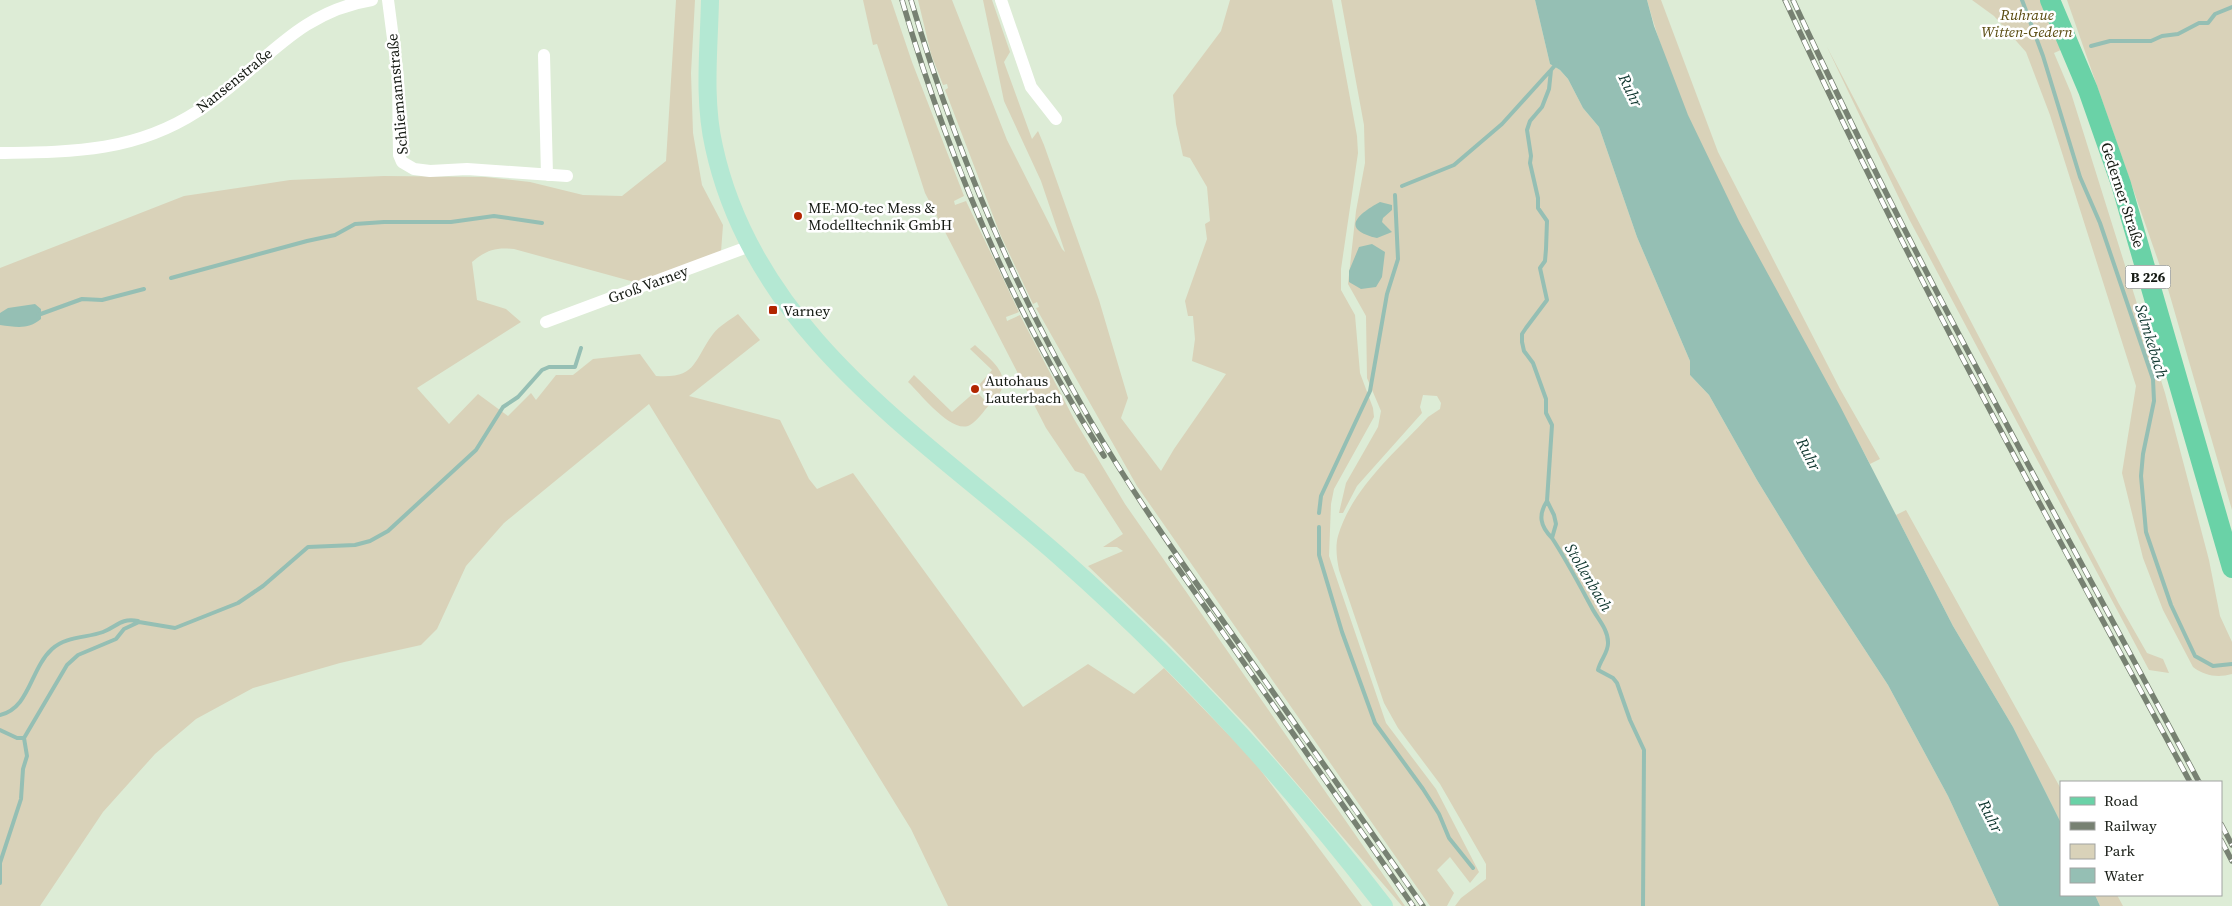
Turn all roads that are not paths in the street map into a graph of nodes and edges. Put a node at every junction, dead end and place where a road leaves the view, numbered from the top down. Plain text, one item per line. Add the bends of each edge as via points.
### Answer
1 (372, 0) edge
2 (388, 0) edge
3 (710, 0) edge
4 (1001, 0) edge
5 (2050, 0) edge
6 (544, 55) dead end
7 (1056, 119) dead end
8 (0, 153) edge
9 (547, 175) junction
10 (567, 176) dead end
11 (750, 246) junction
12 (546, 322) dead end
13 (2232, 568) edge
14 (1384, 906) edge

1 - 8 street, Nansenstraße via 342,6 304,25 216,98 164,130 132,142 92,150
2 - 9 street, Schliemannstraße via 398,78 399,154 402,162 408,167 430,171 467,169
3 - 11 main road via 708,86 713,145 731,204
4 - 7 street via 1031,87
5 - 13 main road, Gederner Straße / B 226 via 2088,90 2121,184
6 - 9 street
9 - 10 street, Schliemannstraße
11 - 12 street, Groß Varney
11 - 14 main road via 792,311 872,400 1060,556 1187,678 1252,745

